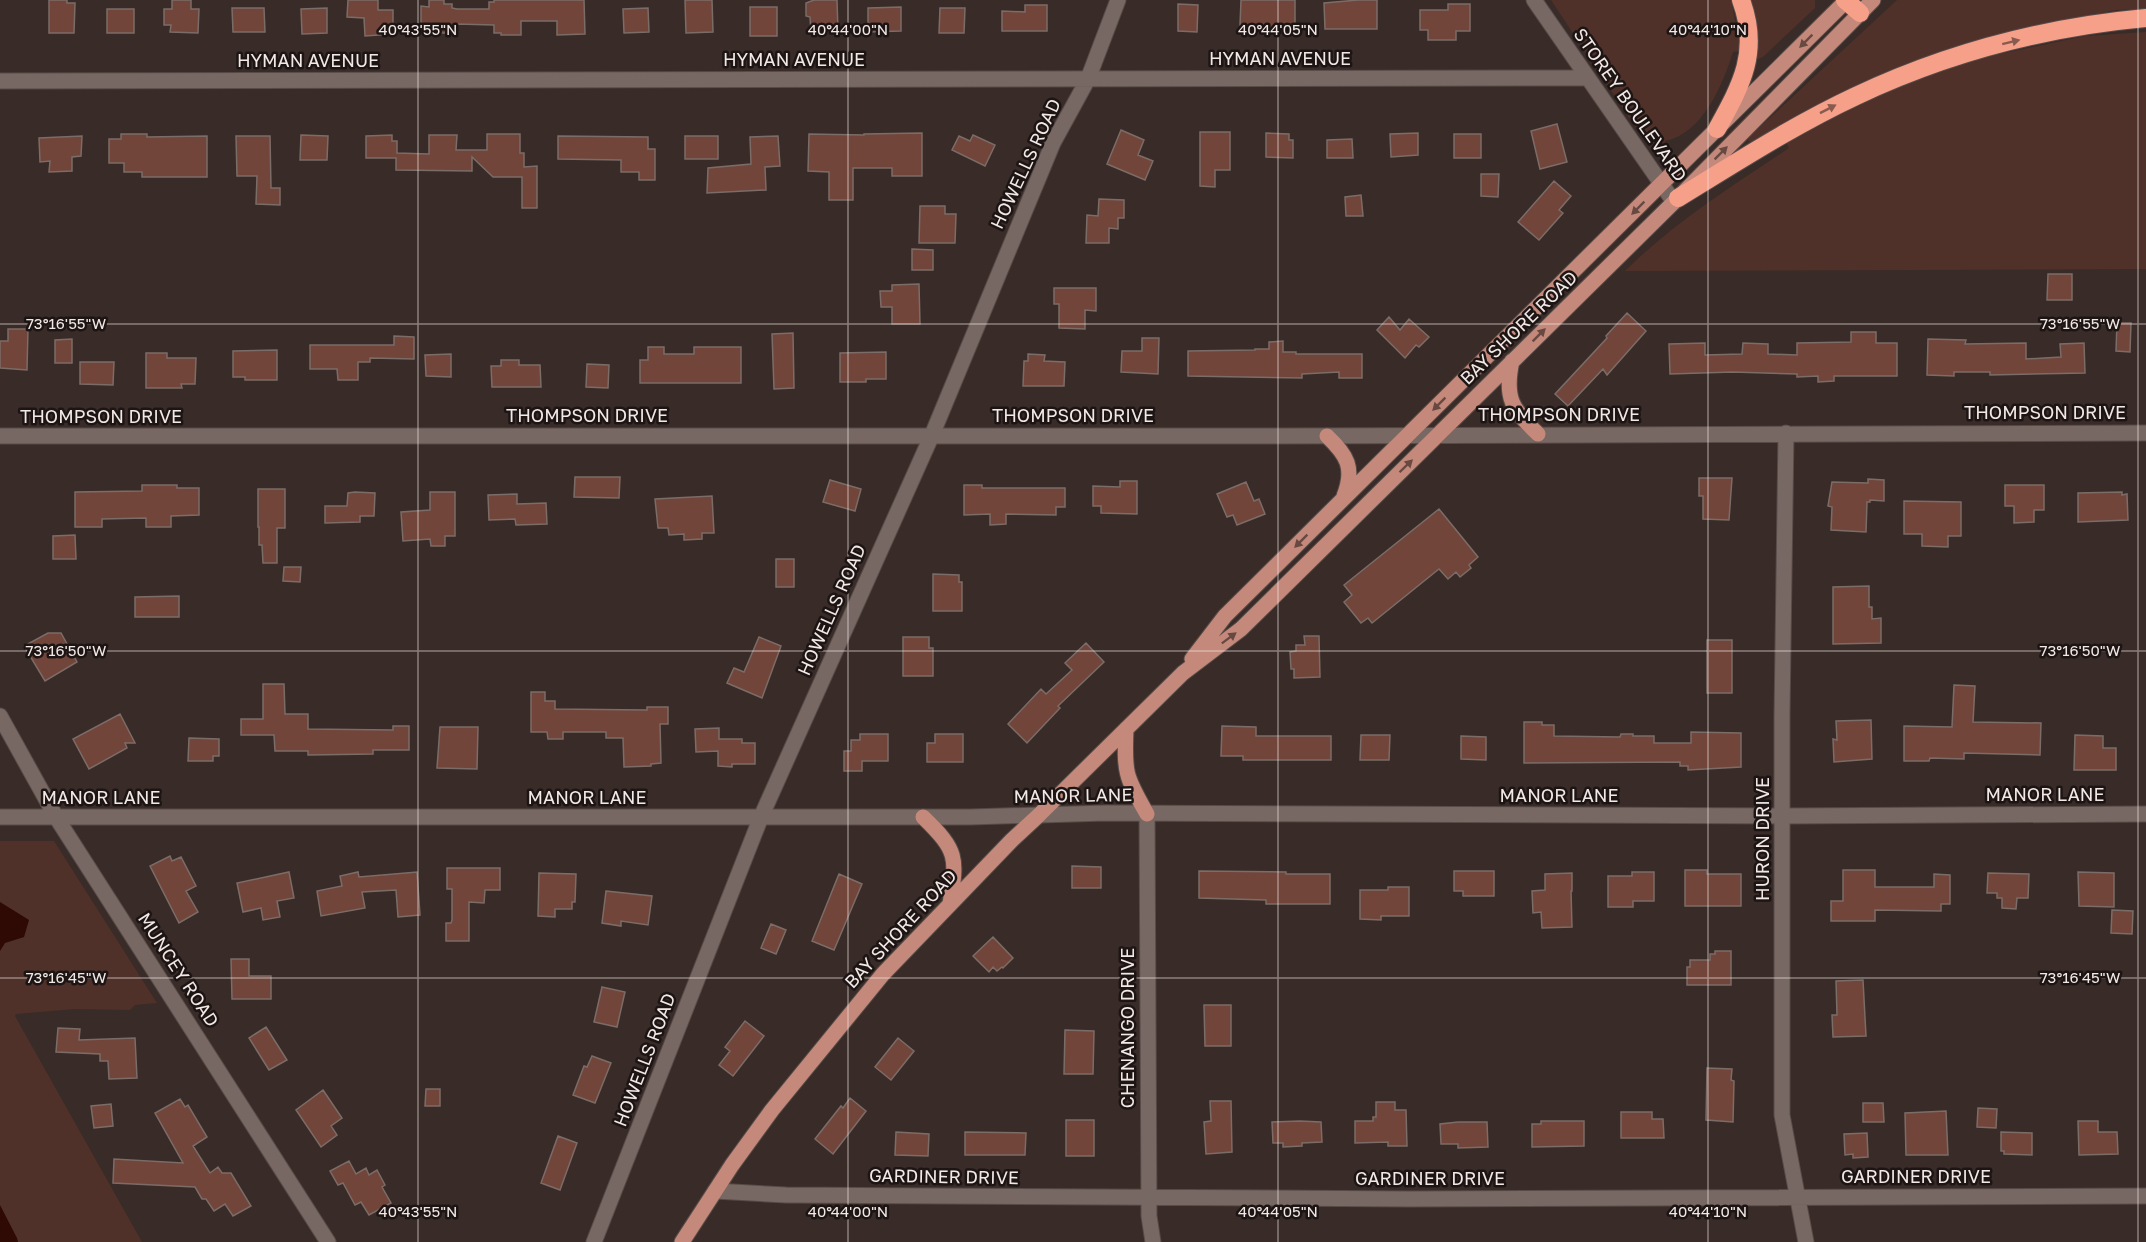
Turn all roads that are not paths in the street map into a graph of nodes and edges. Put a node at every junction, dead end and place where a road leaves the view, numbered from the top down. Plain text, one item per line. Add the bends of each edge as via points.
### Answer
1 (1118, 0) edge
2 (1534, 0) edge
3 (1741, 0) edge
4 (1854, 3) edge
5 (2146, 18) edge
6 (1588, 78) junction
7 (1089, 79) junction
8 (0, 81) edge
9 (1717, 129) junction
10 (1662, 184) junction
11 (1676, 200) junction
12 (1512, 361) junction
13 (2146, 433) edge
14 (1538, 434) junction
15 (1786, 434) junction
16 (932, 435) junction
17 (1408, 435) junction
18 (1437, 435) junction
19 (0, 436) edge
20 (1327, 436) junction
21 (1343, 499) junction
22 (1183, 673) junction
23 (0, 716) edge
24 (1126, 729) junction
25 (1147, 814) junction
26 (2146, 814) edge
27 (1039, 815) junction
28 (1783, 816) junction
29 (0, 817) edge
30 (56, 817) junction
31 (761, 817) junction
32 (923, 817) junction
33 (950, 904) junction
34 (715, 1191) junction
35 (2146, 1196) edge
36 (1149, 1197) junction
37 (1797, 1197) junction
38 (328, 1242) edge
39 (594, 1242) edge
40 (682, 1242) edge
41 (1153, 1242) edge
42 (1806, 1242) edge

1 - 7 street, HOWELLS ROAD
2 - 6 street, STOREY BOULEVARD
3 - 9 highway via 1749,32 1748,59
4 -> 9 main road, BAY SHORE ROAD
11 -> 4 main road, BAY SHORE ROAD
11 -> 5 highway via 1797,126 1902,76 2010,41
6 - 7 street, HYMAN AVENUE
6 - 10 street, STOREY BOULEVARD
7 - 8 street, HYMAN AVENUE
7 - 16 street, HOWELLS ROAD via 1053,143
9 - 10 main road, BAY SHORE ROAD
10 - 11 street, STOREY BOULEVARD
10 -> 17 main road, BAY SHORE ROAD
12 -> 11 main road, BAY SHORE ROAD
12 - 14 main road via 1508,389 1511,400
12 - 18 main road, BAY SHORE ROAD
13 - 15 street, THOMPSON DRIVE
14 - 15 street, THOMPSON DRIVE
14 - 18 street, THOMPSON DRIVE
15 - 28 street, HURON DRIVE
16 - 19 street, THOMPSON DRIVE
16 - 20 street, THOMPSON DRIVE
16 - 31 street, HOWELLS ROAD
17 - 18 street, THOMPSON DRIVE
17 - 20 street, THOMPSON DRIVE
17 - 21 main road, BAY SHORE ROAD
22 -> 18 main road, BAY SHORE ROAD via 1241,629
20 - 21 main road via 1343,453 1349,470
21 -> 22 main road, BAY SHORE ROAD via 1225,616
22 - 24 main road, BAY SHORE ROAD
23 - 30 street, MUNCEY ROAD
24 - 25 main road via 1127,778
24 - 27 main road, BAY SHORE ROAD
25 - 27 street, MANOR LANE
25 - 28 street, MANOR LANE
25 - 36 street, CHENANGO DRIVE
26 - 28 street, MANOR LANE
27 - 32 street, MANOR LANE
27 - 33 main road, BAY SHORE ROAD
28 - 37 street, HURON DRIVE via 1782,1115
29 - 30 street, MANOR LANE
30 - 31 street, MANOR LANE
30 - 38 street, MUNCEY ROAD
31 - 32 street, MANOR LANE
31 - 39 street, HOWELLS ROAD
32 - 33 main road via 943,836 953,853
33 - 34 main road, BAY SHORE ROAD via 883,974 813,1057
34 - 36 street, GARDINER DRIVE via 786,1195
34 - 40 main road, BAY SHORE ROAD
35 - 37 street, GARDINER DRIVE
36 - 37 street, GARDINER DRIVE
36 - 41 street, CHENANGO DRIVE
37 - 42 street, HURON DRIVE

